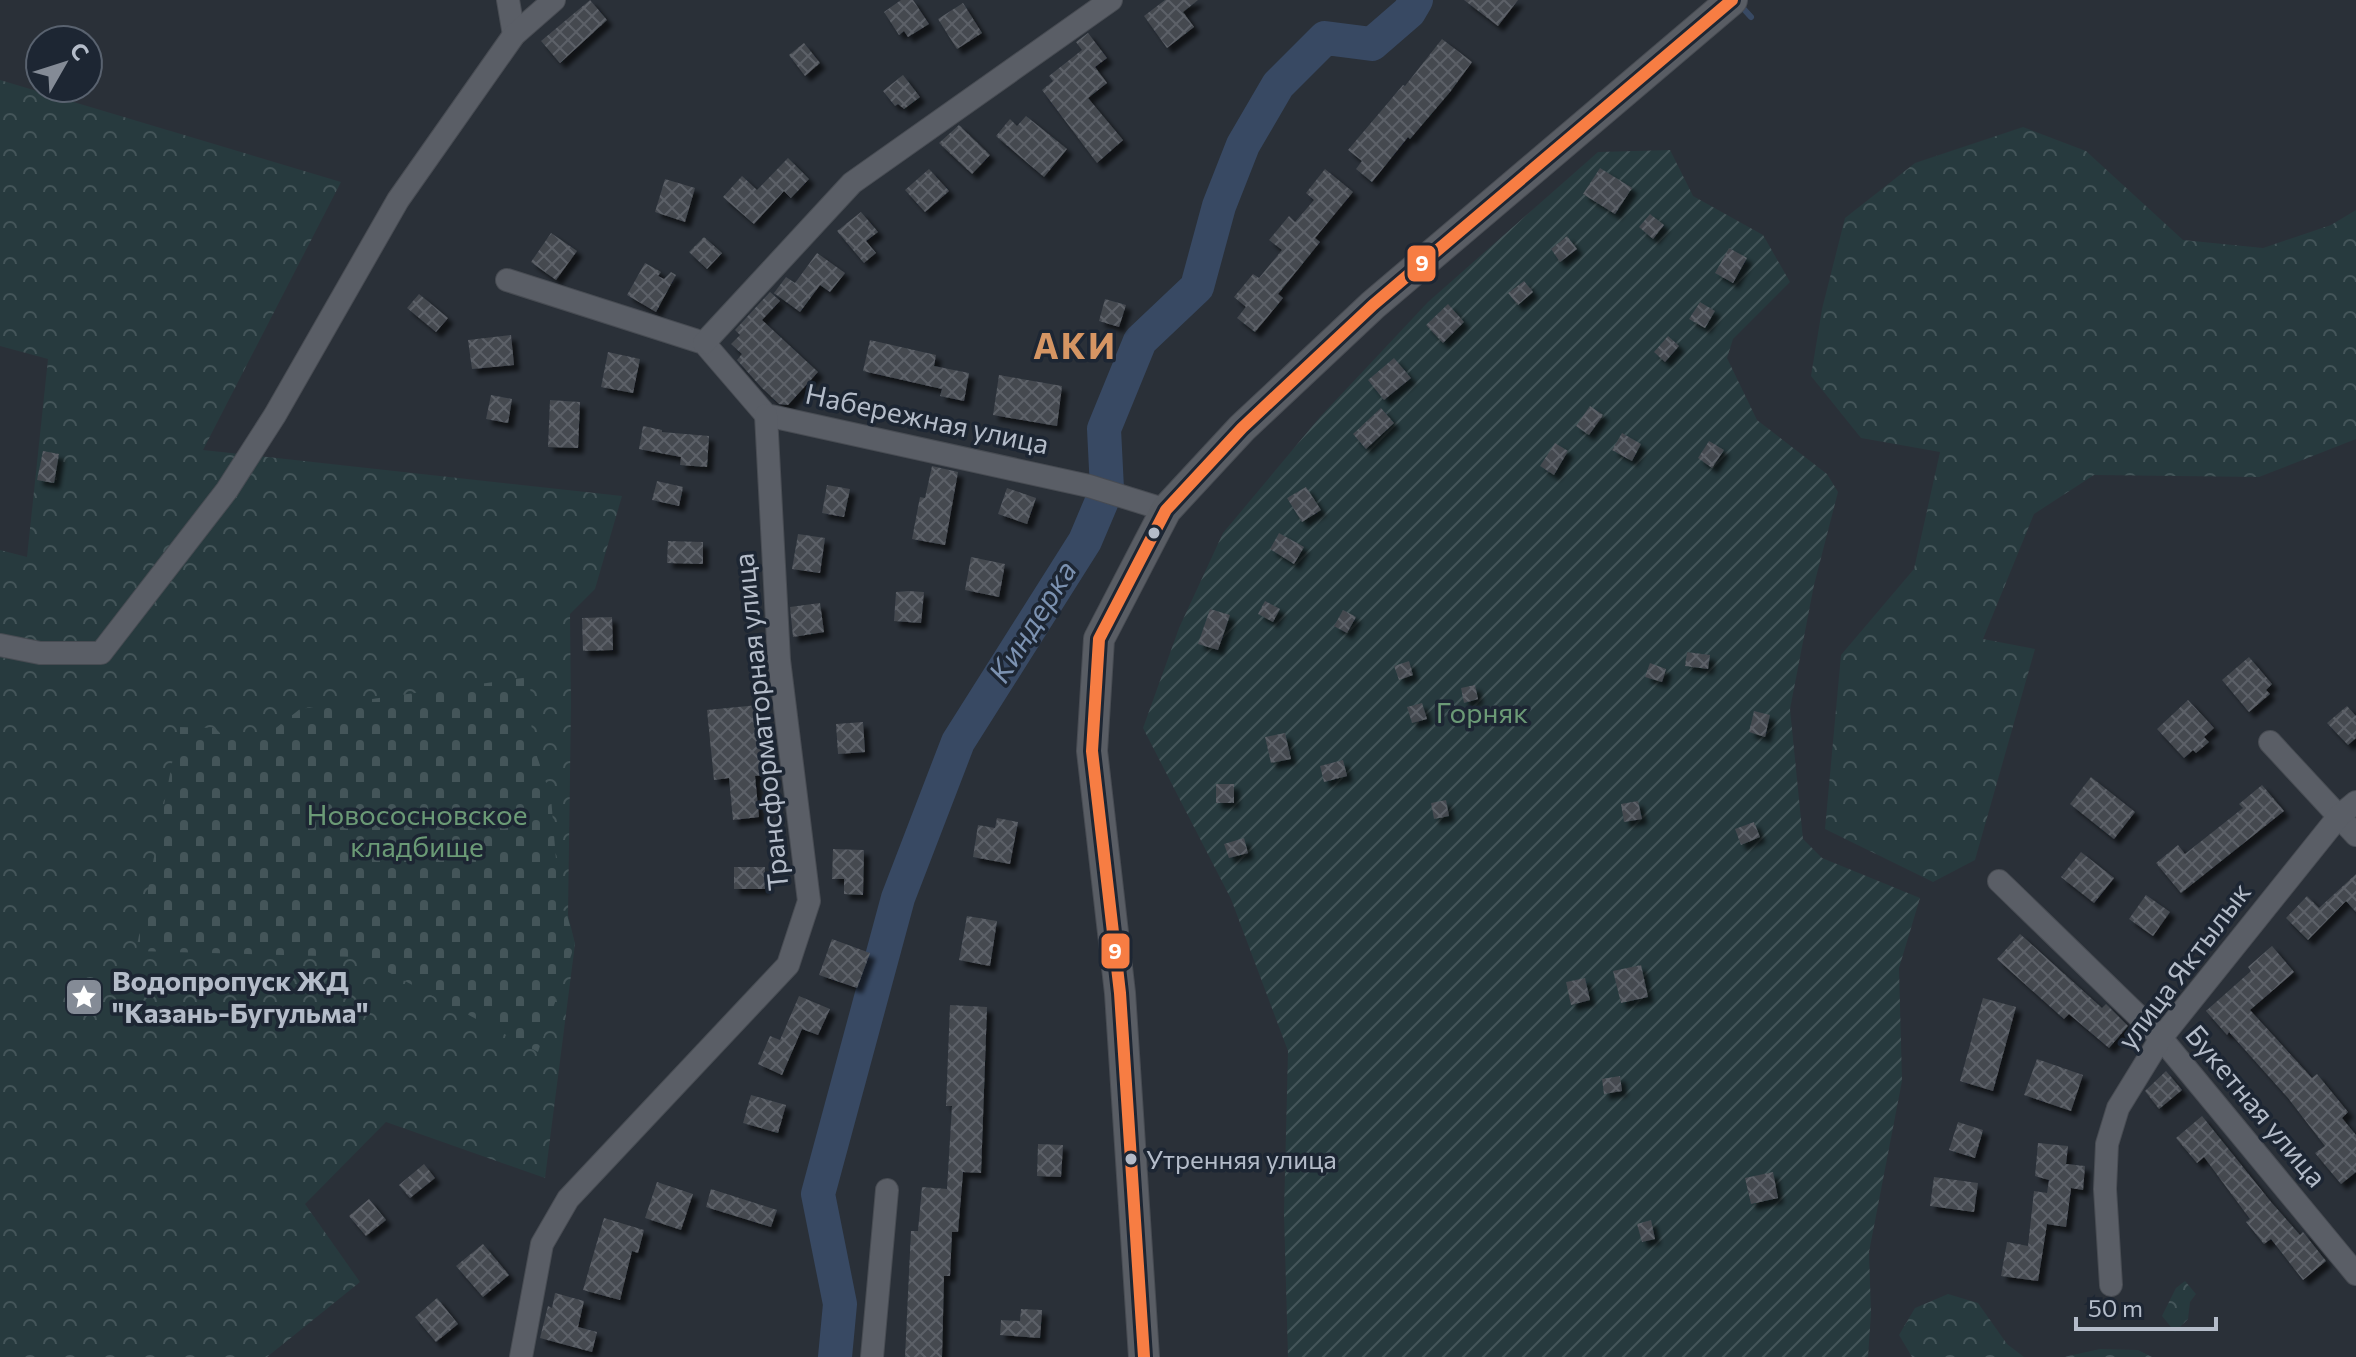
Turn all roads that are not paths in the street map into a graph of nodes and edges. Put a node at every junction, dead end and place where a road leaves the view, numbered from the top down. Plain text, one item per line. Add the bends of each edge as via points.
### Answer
1 (508, 0) edge
2 (554, 0) edge
3 (1111, 0) edge
4 (1732, 0) edge
5 (514, 35) junction
6 (507, 280) dead end
7 (704, 343) junction
8 (766, 415) junction
9 (1166, 510) junction
10 (0, 645) edge
11 (2270, 742) dead end
12 (2348, 809) edge
13 (2356, 835) edge
14 (1999, 881) dead end
15 (2161, 1038) junction
16 (887, 1190) dead end
17 (2348, 1249) edge
18 (2356, 1274) edge
19 (2111, 1285) dead end
20 (521, 1357) edge
21 (872, 1357) edge
22 (1144, 1357) edge

1 - 5 street
2 - 5 street
3 - 7 street via 852,183
4 - 9 street via 1373,305 1242,428
5 - 10 street via 398,200 227,490 101,653 40,653
6 - 7 street
7 - 8 street, Набережная улица
8 - 9 street, Набережная улица via 1089,486
8 - 20 street, Трансформаторная улица via 779,660 809,901 788,965 568,1199 542,1244
9 - 22 street via 1099,639 1092,751 1120,993
11 - 12 street
12 - 13 street
12 - 15 street, улица Яктылык
14 - 15 street, Букетная улица
15 - 17 street, Букетная улица
15 - 19 street, улица Яктылык via 2118,1108 2107,1144
16 - 21 street
17 - 18 street, Букетная улица

